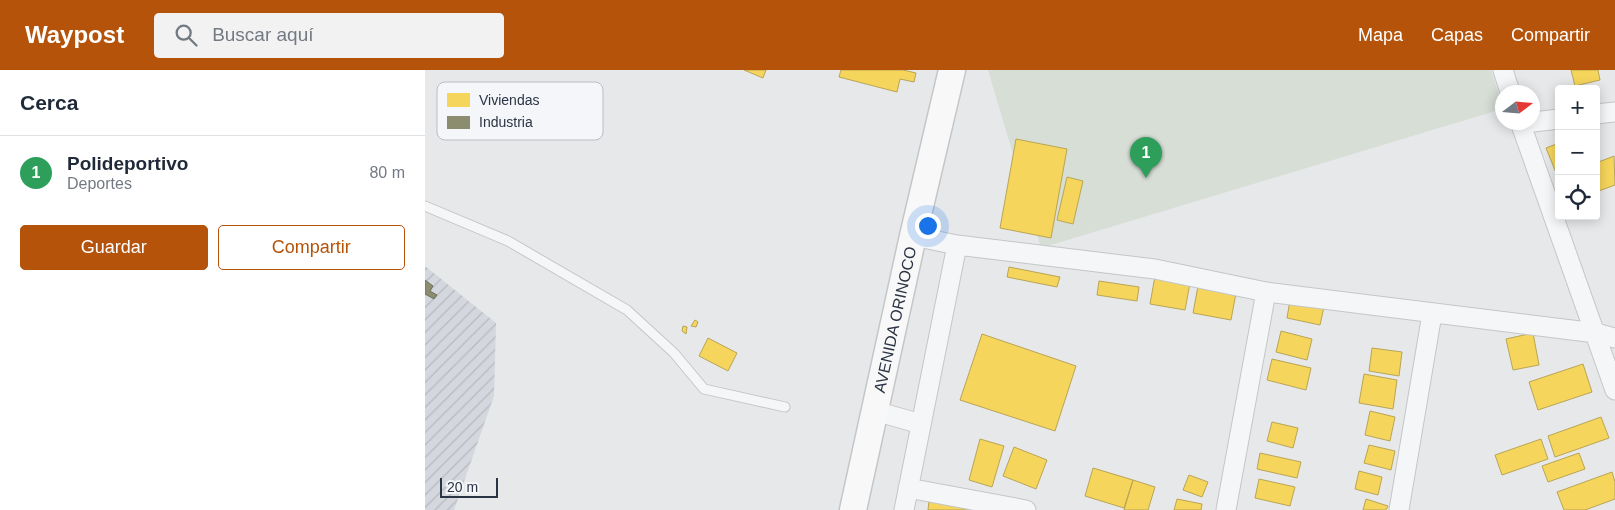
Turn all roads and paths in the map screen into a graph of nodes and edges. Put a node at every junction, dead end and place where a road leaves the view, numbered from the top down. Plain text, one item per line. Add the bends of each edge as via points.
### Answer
1 (952, 70) edge
2 (1503, 70) edge
3 (1508, 85) edge
4 (1615, 112) edge
5 (1600, 114) edge
6 (1555, 119) edge
7 (1540, 121) edge
8 (1528, 130) edge
9 (425, 206) edge
10 (913, 236) junction
11 (957, 245) junction
12 (1266, 292) junction
13 (1432, 314) junction
14 (1596, 333) junction
15 (1615, 338) edge
16 (1615, 390) edge
17 (785, 407) dead end
18 (875, 411) junction
19 (921, 424) junction
20 (908, 488) junction
21 (853, 510) edge
22 (904, 510) edge
23 (1026, 510) edge
24 (1226, 510) edge
25 (1399, 510) edge

1 - 10 main road, AVENIDA ORINOCO
2 - 3 street
4 - 5 street
6 - 7 street
8 - 14 street
9 - 17 lane via 508,241 627,310 674,353 704,389
10 - 11 street
10 - 18 main road, AVENIDA ORINOCO
11 - 12 street via 1155,270
11 - 19 street
12 - 13 street
12 - 24 street
13 - 14 street
13 - 25 street
14 - 15 street
14 - 16 street
18 - 19 street
18 - 21 main road, AVENIDA ORINOCO
19 - 20 street
20 - 22 street
20 - 23 street

